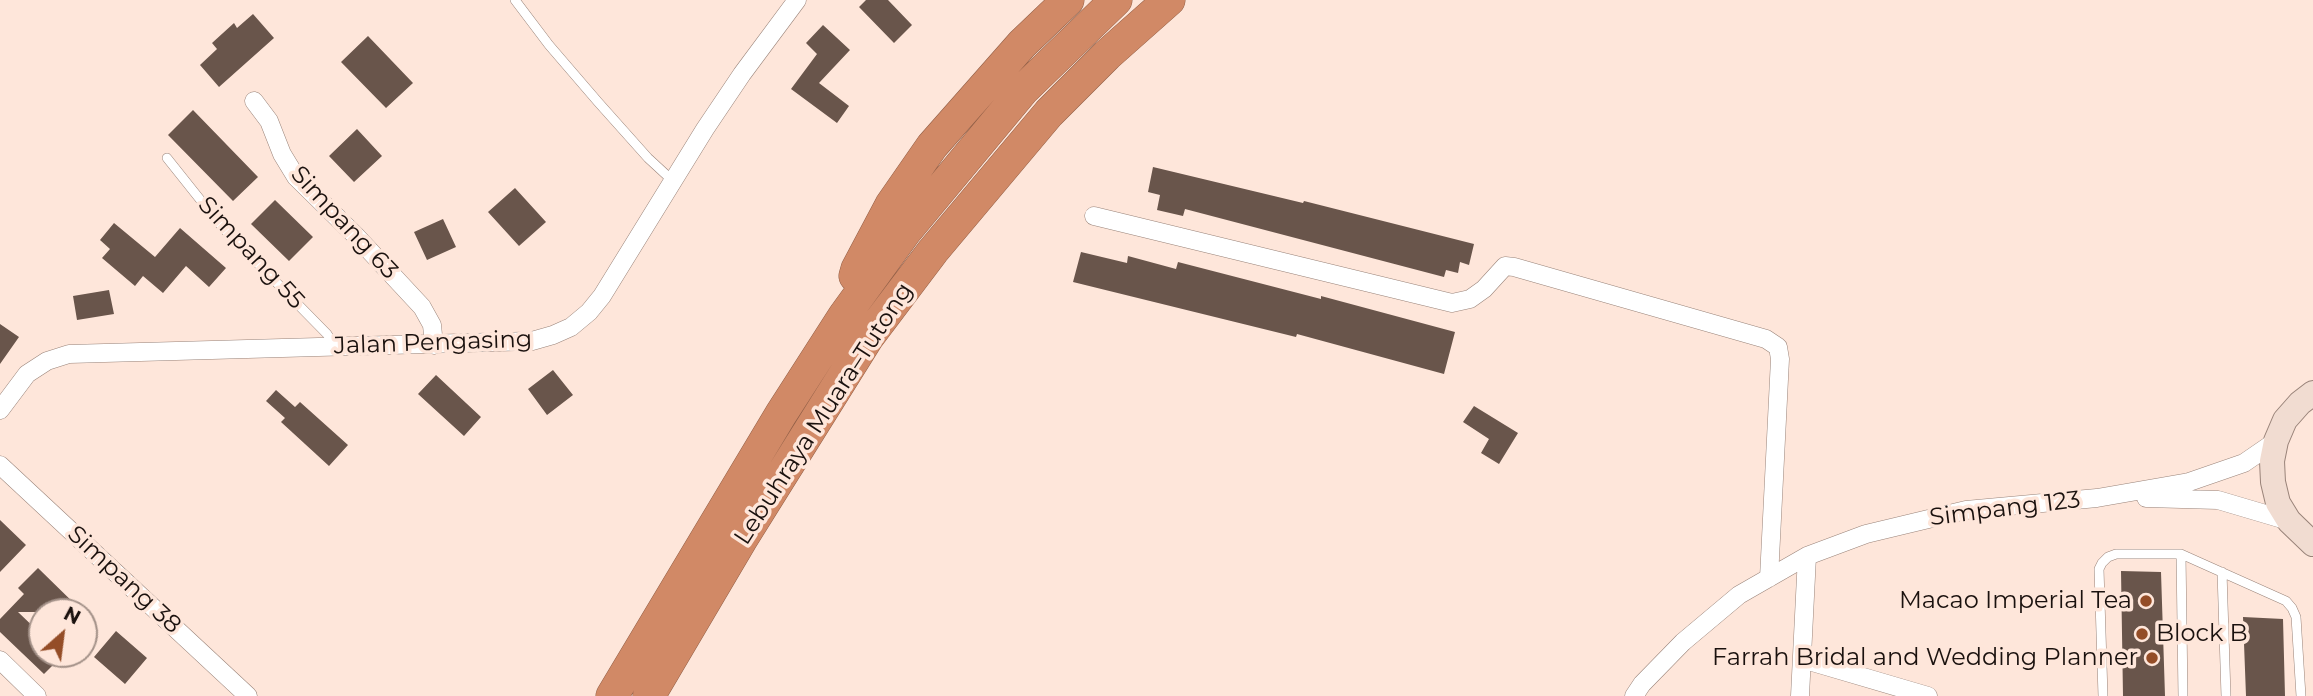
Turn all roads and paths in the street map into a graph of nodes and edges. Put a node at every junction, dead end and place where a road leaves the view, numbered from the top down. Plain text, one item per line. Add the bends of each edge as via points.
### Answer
1 (515, 0) edge
2 (797, 0) edge
3 (1068, 0) edge
4 (1116, 0) edge
5 (1169, 0) edge
6 (254, 100) dead end
7 (167, 158) dead end
8 (674, 182) junction
9 (1094, 216) dead end
10 (849, 309) junction
11 (434, 345) junction
12 (336, 347) junction
13 (2313, 393) edge
14 (0, 410) edge
15 (2276, 441) junction
16 (0, 465) edge
17 (2097, 498) junction
18 (2289, 521) junction
19 (2313, 544) edge
20 (2181, 554) junction
21 (1807, 556) junction
22 (2222, 572) junction
23 (1769, 578) junction
24 (1802, 659) junction
25 (0, 660) edge
26 (37, 696) edge
27 (248, 696) edge
28 (612, 696) edge
29 (649, 696) edge
30 (1634, 696) edge
31 (1800, 696) edge
32 (1928, 696) edge
33 (2103, 696) edge
34 (2183, 696) edge
35 (2225, 696) edge
36 (2301, 696) edge

1 - 8 lane via 598,103
2 - 8 street, Jalan Pengasing via 742,74
3 - 10 highway via 1022,44 932,146 891,205 857,269
4 - 10 highway, Lebuhraya Muara–Tutong via 1023,90 905,232
5 - 29 highway, Lebuhraya Muara–Tutong via 1049,113 868,337
6 - 11 street, Simpang 63 via 270,121 296,177 422,307 432,325
7 - 12 lane, Simpang 55 via 222,227
8 - 11 street, Jalan Pengasing via 602,296 571,327 531,341
9 - 23 street via 1452,303 1470,299 1505,266 1514,267 1766,339 1777,347 1780,359
10 - 28 highway, Lebuhraya Muara–Tutong
11 - 12 street, Jalan Pengasing
12 - 14 street, Jalan Pengasing via 69,354 27,374
13 - 15 street via 2285,420
15 - 17 street, Simpang 123 via 2244,463 2189,482
15 - 18 street via 2273,482
16 - 27 street, Simpang 38
17 - 18 street, Simpang 123 via 2218,500
17 - 21 street, Simpang 123 via 1953,513 1867,534
18 - 19 street
20 - 22 lane
20 - 33 lane via 2116,554 2102,563
20 - 34 lane
21 - 23 street, Simpang 123
21 - 24 street
22 - 35 lane
22 - 36 lane via 2292,608
23 - 30 street, Simpang 123 via 1739,595 1682,642
24 - 31 street
24 - 32 street
25 - 26 street

